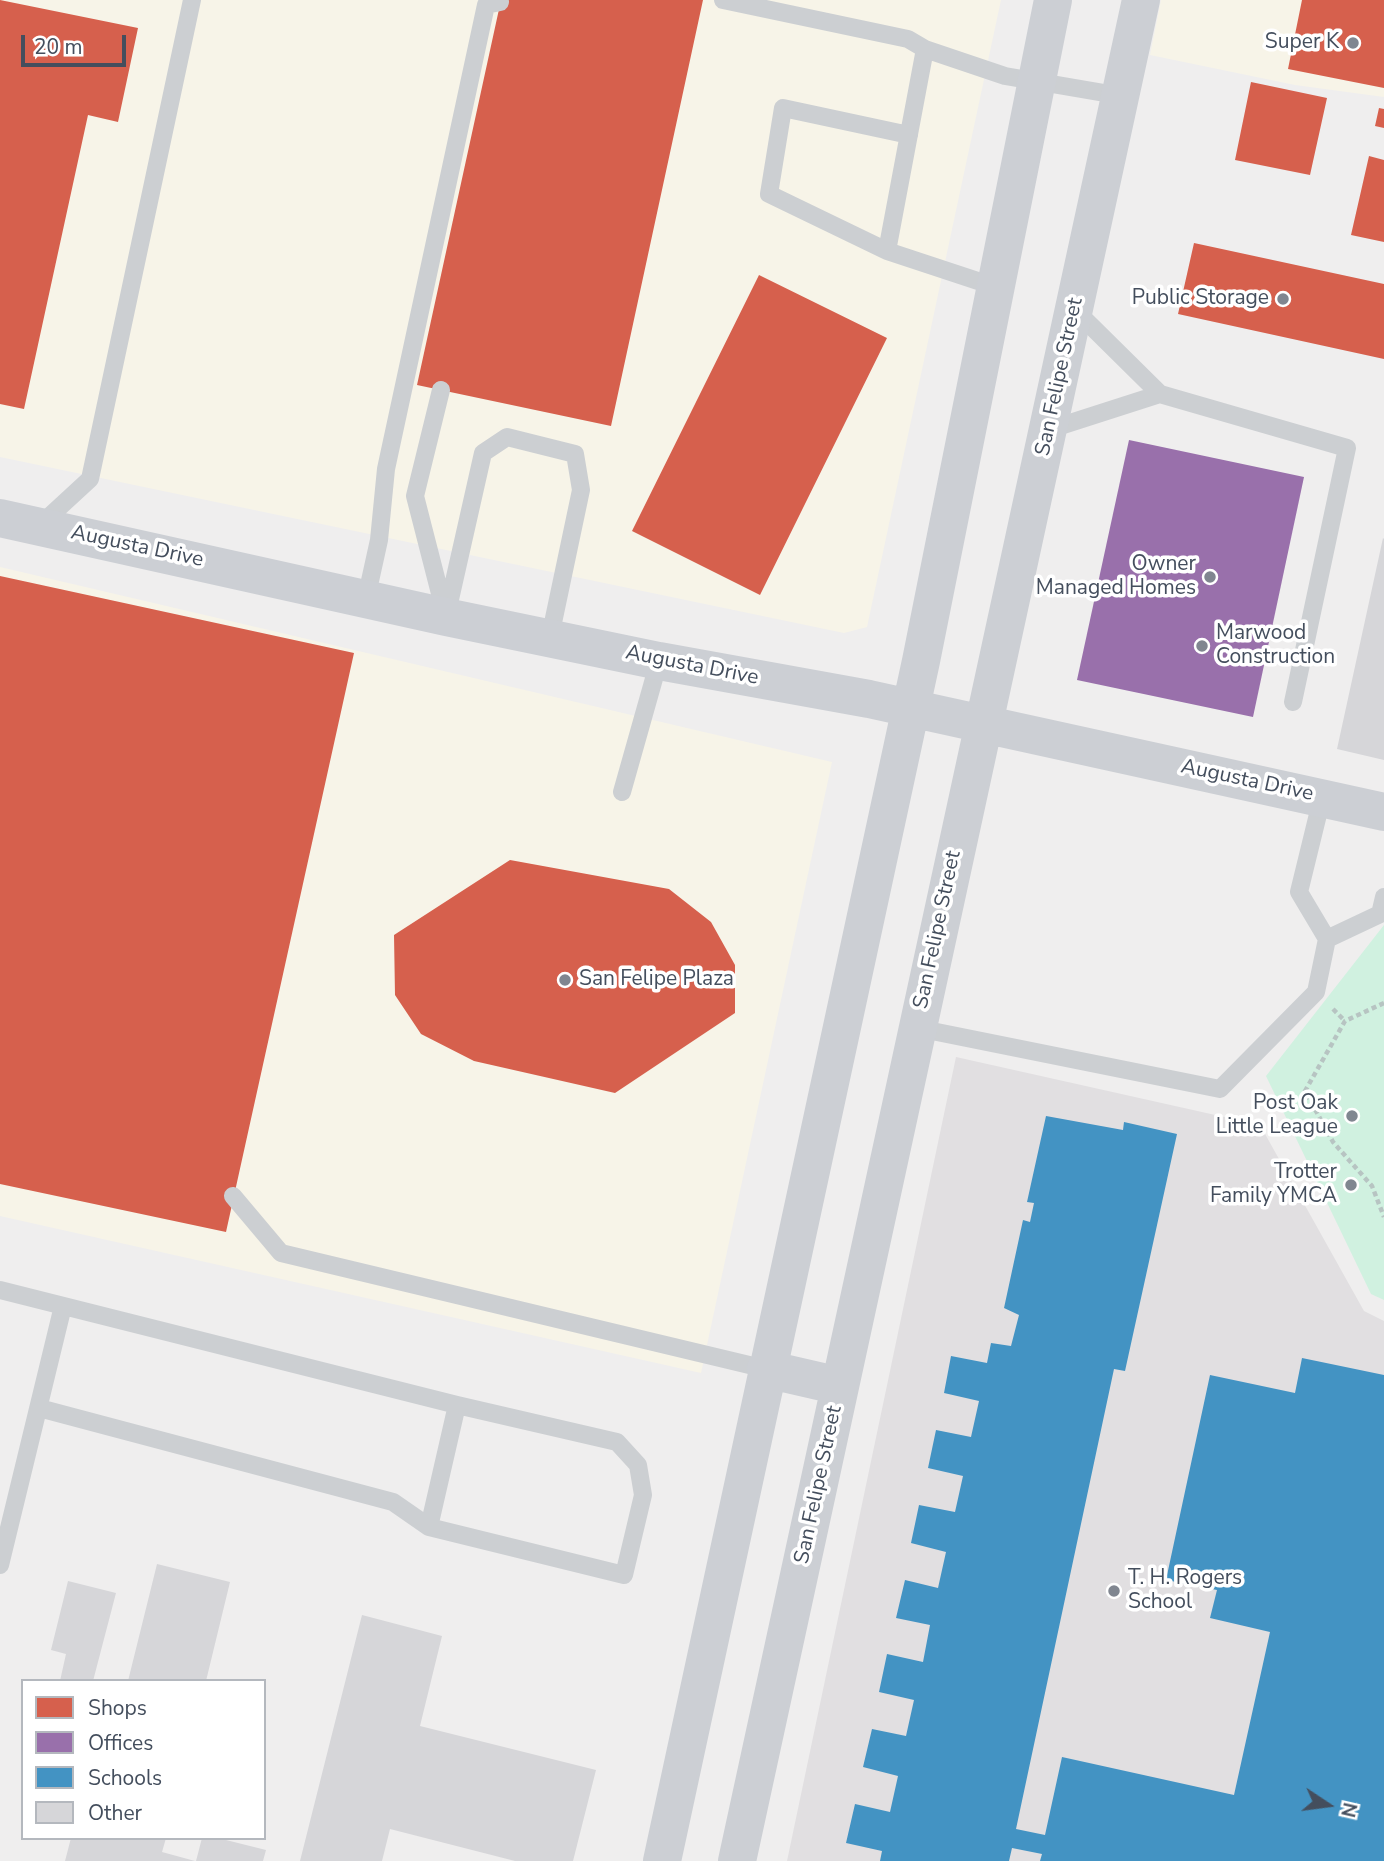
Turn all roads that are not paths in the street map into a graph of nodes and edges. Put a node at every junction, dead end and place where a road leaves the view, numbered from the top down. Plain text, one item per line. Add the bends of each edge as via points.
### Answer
1 (192, 0) edge
2 (723, 0) edge
3 (1053, 0) edge
4 (1141, 0) edge
5 (500, 2) dead end
6 (925, 49) junction
7 (1037, 84) junction
8 (1122, 96) junction
9 (909, 135) junction
10 (887, 251) junction
11 (996, 287) junction
12 (1075, 310) junction
13 (442, 390) dead end
14 (1160, 394) junction
15 (1048, 430) junction
16 (0, 517) edge
17 (39, 526) junction
18 (366, 599) junction
19 (446, 617) junction
20 (550, 637) junction
21 (659, 661) junction
22 (1293, 702) dead end
23 (910, 708) junction
24 (983, 723) junction
25 (622, 792) dead end
26 (1322, 798) junction
27 (1384, 812) edge
28 (1384, 897) edge
29 (1327, 939) junction
30 (917, 1028) junction
31 (233, 1196) dead end
32 (0, 1290) edge
33 (63, 1306) junction
34 (766, 1369) junction
35 (840, 1386) junction
36 (457, 1405) junction
37 (39, 1408) junction
38 (429, 1527) junction
39 (0, 1565) edge
40 (662, 1861) edge
41 (737, 1861) edge

1 - 17 lane via 90,479
2 - 6 lane via 908,39
3 - 7 main road
4 - 8 main road, San Felipe Street
5 - 18 lane via 486,5 386,469 379,540
6 - 7 lane
6 - 9 lane
7 - 8 lane
7 - 11 main road
8 - 12 main road, San Felipe Street
9 - 10 lane
9 - 10 lane via 783,108 769,194
10 - 11 lane
11 - 23 main road
12 - 14 lane
12 - 15 main road, San Felipe Street
13 - 19 lane via 415,496
14 - 15 lane
14 - 22 lane via 1347,448
15 - 24 main road, San Felipe Street
16 - 17 main road, Augusta Drive
17 - 18 main road, Augusta Drive
18 - 19 main road, Augusta Drive
19 - 20 main road, Augusta Drive
19 - 20 lane via 483,453 507,437 575,454 581,490
20 - 21 main road, Augusta Drive
21 - 23 main road, Augusta Drive
21 - 25 lane
23 - 24 main road, Augusta Drive
23 - 34 main road
24 - 26 main road, Augusta Drive
24 - 30 main road, San Felipe Street
26 - 27 main road, Augusta Drive
26 - 29 lane via 1300,892
28 - 29 lane via 1380,914
29 - 30 lane via 1316,992 1220,1089
30 - 35 main road, San Felipe Street
31 - 34 lane via 281,1252
32 - 33 lane
33 - 36 lane
33 - 37 lane
34 - 35 main road
34 - 40 main road
35 - 41 main road, San Felipe Street
36 - 38 lane
36 - 38 lane via 617,1442 638,1465 643,1496 625,1575
37 - 38 lane via 393,1502
37 - 39 lane

